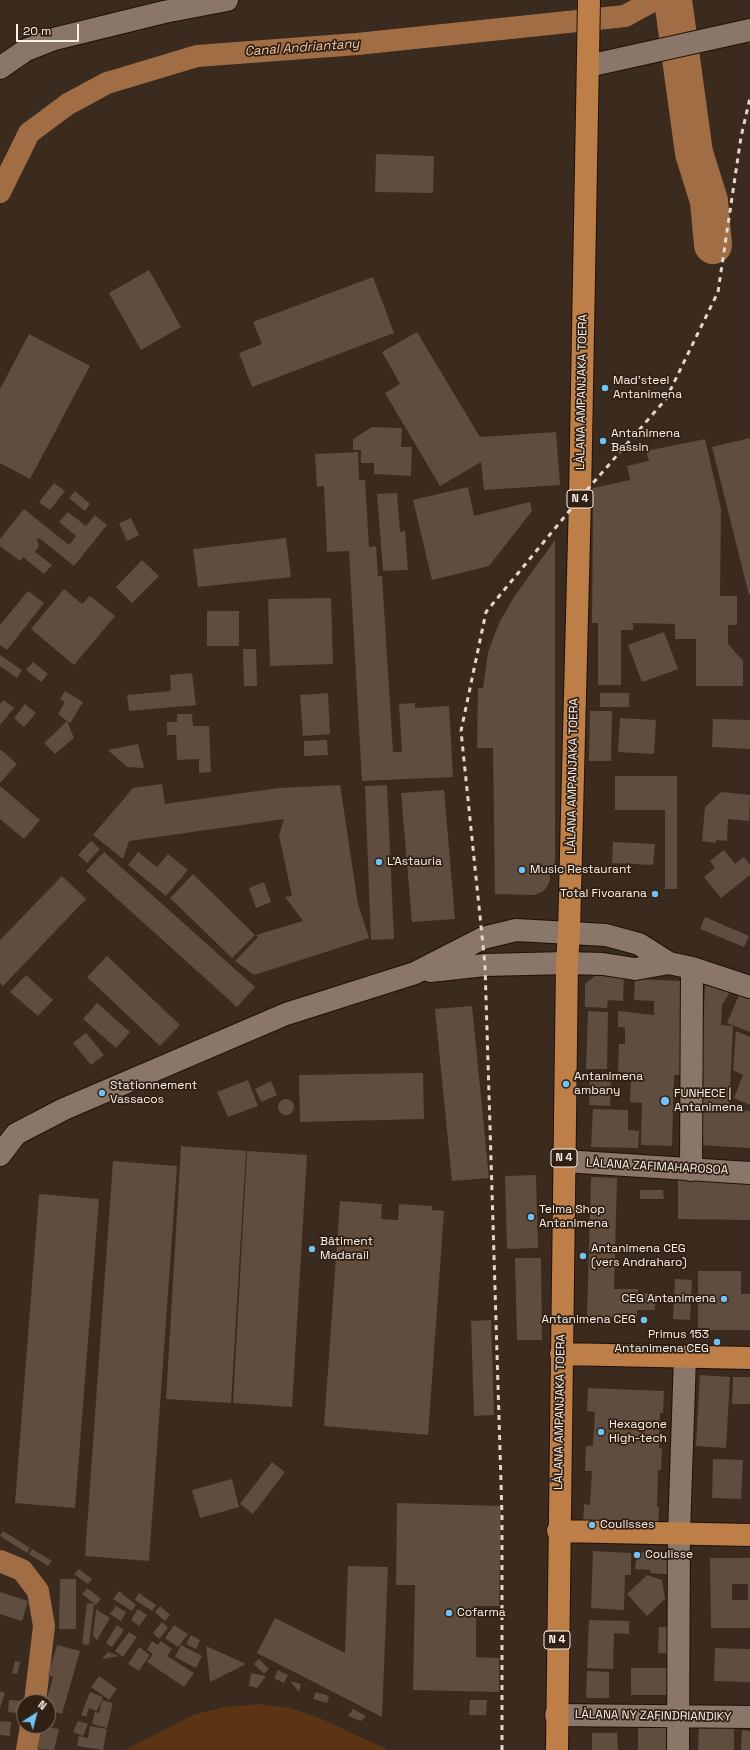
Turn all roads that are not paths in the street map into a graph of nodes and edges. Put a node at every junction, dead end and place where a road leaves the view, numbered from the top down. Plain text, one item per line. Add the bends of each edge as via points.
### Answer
1 (227, 0) edge
2 (590, 0) edge
3 (750, 30) edge
4 (588, 66) junction
5 (0, 68) edge
6 (569, 932) junction
7 (567, 963) junction
8 (669, 963) junction
9 (692, 968) junction
10 (415, 973) junction
11 (750, 987) edge
12 (0, 1155) edge
13 (564, 1161) junction
14 (691, 1170) junction
15 (750, 1173) edge
16 (561, 1354) junction
17 (685, 1357) junction
18 (750, 1358) edge
19 (558, 1531) junction
20 (679, 1533) junction
21 (750, 1535) edge
22 (556, 1715) junction
23 (677, 1716) junction
24 (750, 1717) edge
25 (556, 1750) edge
26 (678, 1750) edge

1 - 5 street via 164,12 54,39 26,50
2 - 4 main road, N 4
3 - 4 street
4 - 6 main road, LÀLANA AMPANJAKA TOERA / N 4
6 - 7 main road, LÀLANA AMPANJAKA TOERA / N 4
6 - 8 street via 606,935 639,944
6 - 10 street via 516,930 483,938
7 - 8 street via 603,964 635,969
7 - 10 street via 485,965
7 - 13 main road, LÀLANA AMPANJAKA TOERA / N 4
8 - 9 street
9 - 11 street
9 - 14 street
10 - 12 street via 286,1014 64,1109 16,1134
13 - 14 street, LÀLANA ZAFIMAHAROSOA
13 - 16 main road, LÀLANA AMPANJAKA TOERA / N 4
14 - 15 street, LÀLANA ZAFIMAHAROSOA
16 - 17 main road
16 - 19 main road, LÀLANA AMPANJAKA TOERA / N 4
17 - 18 main road
17 - 20 street
19 - 20 main road
19 - 22 main road, LÀLANA AMPANJAKA TOERA / N 4
20 - 21 main road
20 - 23 street
22 - 23 street, LÀLANA NY ZAFINDRIANDIKY
22 - 25 main road, LÀLANA AMPANJAKA TOERA / N 4
23 - 24 street, LÀLANA NY ZAFINDRIANDIKY
23 - 26 street

